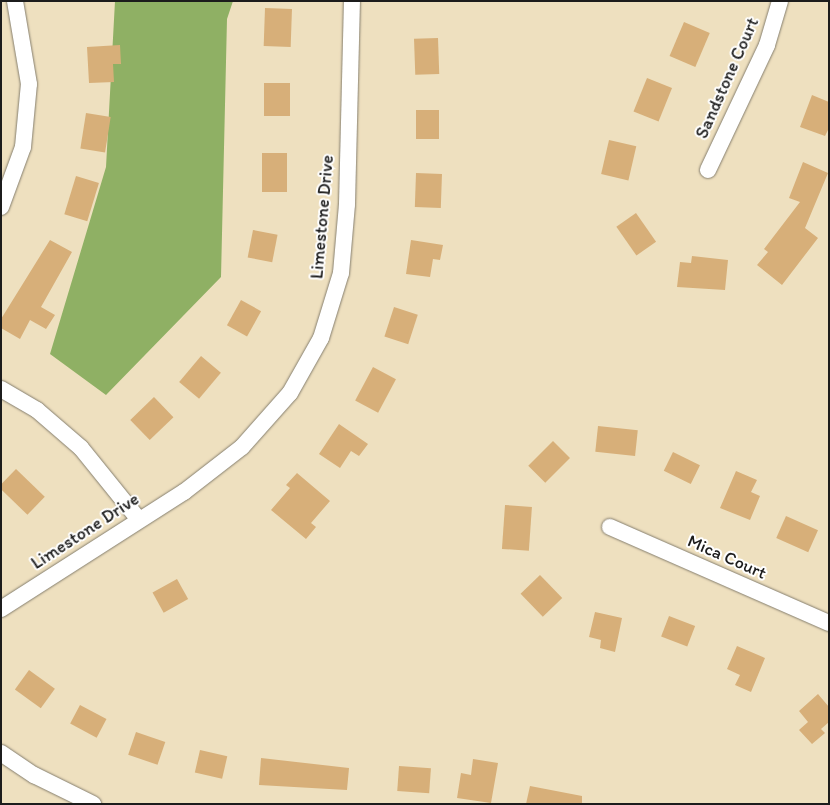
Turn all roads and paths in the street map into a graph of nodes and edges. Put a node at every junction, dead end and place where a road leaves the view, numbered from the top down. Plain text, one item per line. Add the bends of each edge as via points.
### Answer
1 (15, 1) edge
2 (352, 1) edge
3 (780, 1) edge
4 (708, 170) dead end
5 (1, 207) edge
6 (1, 389) edge
7 (138, 520) junction
8 (610, 527) dead end
9 (1, 609) edge
10 (829, 623) edge
11 (1, 753) edge
12 (94, 804) edge

1 - 5 street via 29,84 23,147
2 - 7 street, Limestone Drive via 347,204 341,273 320,338 290,393 242,447 184,492
3 - 4 street, Sandstone Court via 767,45
6 - 7 street via 37,410 81,448
7 - 9 street, Limestone Drive
8 - 10 street, Mica Court
11 - 12 street via 34,775

